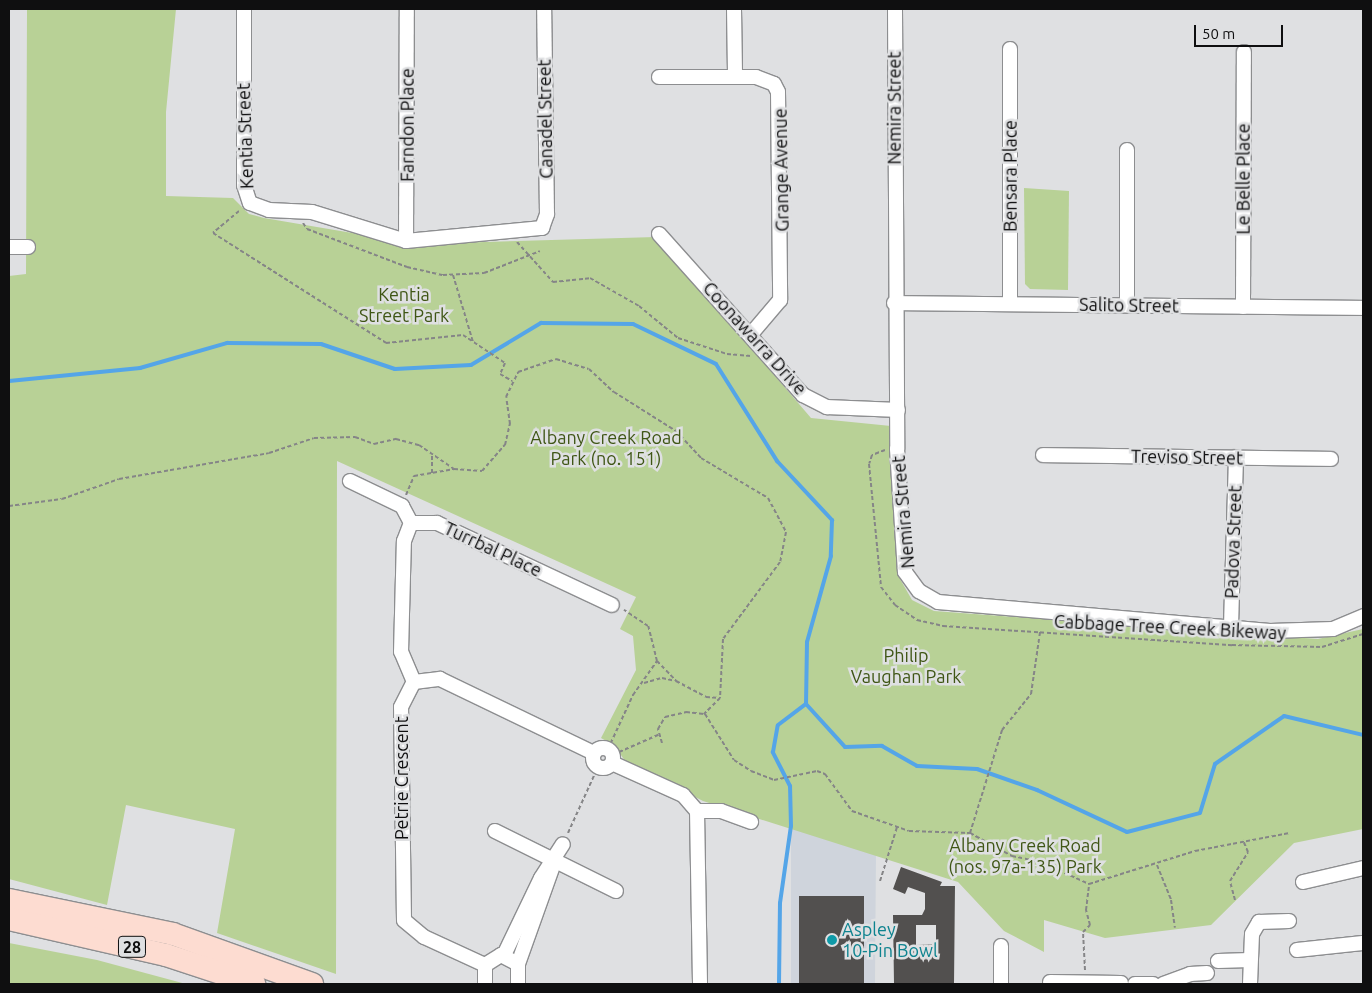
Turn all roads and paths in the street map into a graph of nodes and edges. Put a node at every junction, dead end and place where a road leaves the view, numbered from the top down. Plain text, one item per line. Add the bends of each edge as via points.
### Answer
1 (244, 9) edge
2 (407, 9) edge
3 (544, 9) edge
4 (734, 9) edge
5 (894, 9) edge
6 (1010, 49) dead end
7 (1244, 52) dead end
8 (735, 76) junction
9 (659, 77) dead end
10 (1127, 150) dead end
11 (250, 203) junction
12 (542, 228) joint
13 (306, 229) dead end
14 (659, 234) dead end
15 (406, 241) junction
16 (9, 247) edge
17 (28, 247) dead end
18 (540, 251) dead end
19 (528, 256) junction
20 (453, 275) junction
21 (894, 303) junction
22 (1010, 304) junction
23 (1127, 305) junction
24 (1243, 307) junction
25 (1363, 308) edge
26 (752, 333) junction
27 (473, 342) junction
28 (768, 356) junction
29 (512, 380) junction
30 (898, 410) junction
31 (1043, 455) dead end
32 (432, 456) junction
33 (1236, 458) junction
34 (1331, 459) dead end
35 (454, 469) junction
36 (432, 475) junction
37 (350, 481) dead end
38 (9, 506) edge
39 (402, 506) junction
40 (411, 523) junction
41 (612, 605) joint
42 (1363, 616) edge
43 (1231, 626) junction
44 (1363, 634) edge
45 (657, 661) junction
46 (676, 681) junction
47 (414, 682) junction
48 (644, 683) junction
49 (720, 697) junction
50 (704, 714) junction
51 (659, 734) junction
52 (662, 743) dead end
53 (594, 753) junction
54 (611, 756) junction
55 (598, 767) junction
56 (697, 811) junction
57 (751, 822) dead end
58 (897, 827) junction
59 (495, 831) dead end
60 (970, 833) junction
61 (1290, 833) dead end
62 (1244, 840) junction
63 (563, 844) joint
64 (554, 860) junction
65 (1157, 865) junction
66 (1363, 868) edge
67 (880, 881) dead end
68 (1303, 882) dead end
69 (1089, 884) junction
70 (616, 890) dead end
71 (9, 900) edge
72 (1235, 900) dead end
73 (9, 919) edge
74 (1289, 921) dead end
75 (1175, 928) dead end
76 (1363, 943) edge
77 (1001, 946) dead end
78 (1297, 950) dead end
79 (504, 956) junction
80 (1250, 960) junction
81 (1218, 961) dead end
82 (518, 964) junction
83 (485, 965) junction
84 (1206, 973) dead end
85 (1050, 982) dead end
86 (1167, 983) edge
87 (253, 984) edge
88 (312, 984) edge
89 (485, 984) edge
90 (520, 984) edge
91 (700, 984) edge
92 (1001, 984) edge
93 (1085, 984) edge
94 (1128, 984) edge
95 (1153, 984) edge
96 (1250, 984) edge

1 - 11 street, Kentia Street via 244,185
2 - 15 street, Farndon Place
3 - 12 street, Canadel Street via 546,214
4 - 8 street
5 - 21 street, Nemira Street
6 - 22 street, Bensara Place
7 - 24 street, Le Belle Place
8 - 9 street, Grange Avenue
8 - 26 street, Grange Avenue via 766,79 774,84 780,101 780,300
10 - 23 street
11 - 15 street, Kentia Street via 269,210 312,212
11 - 27 path via 213,233 386,342 463,335
12 - 15 street, Kentia Street
13 - 20 path via 406,267
14 - 26 street, Coonawarra Drive
16 - 17 street
18 - 19 path
19 - 20 path via 484,273
19 - 28 path via 553,282 590,278 639,306 678,338 727,354
20 - 27 path
21 - 22 street, Salito Street
21 - 30 street, Nemira Street
22 - 23 street, Salito Street
23 - 24 street, Salito Street
24 - 25 street, Salito Street
26 - 28 street, Coonawarra Drive
27 - 29 path via 505,364 500,374
28 - 30 street, Coonawarra Drive via 803,395 826,407
29 - 35 path via 506,397 510,424 505,446 482,471
29 - 49 path via 518,372 556,359 589,369 614,392 676,431 701,458 768,498 786,532 780,562 723,640
30 - 43 street, Nemira Street via 905,572 919,591 938,602
31 - 33 street, Treviso Street
32 - 35 path
32 - 36 path
32 - 38 path via 419,445 396,439 374,444 355,437 314,438 269,453 120,479 62,499
33 - 34 street, Treviso Street
33 - 43 street, Padova Street
35 - 36 path
36 - 39 path via 414,476
37 - 39 street
39 - 40 street
40 - 41 street, Turrbal Place via 437,523
40 - 47 street via 404,541 401,652
41 - 45 path via 634,613 648,626
42 - 43 street, Nemira Street via 1333,629 1304,632
44 - 60 path, Cabbage Tree Creek Bikeway via 1322,647 1040,632 1031,694 1008,719 980,791
45 - 46 path
45 - 48 path
46 - 48 path via 662,678
46 - 49 path via 706,697
47 - 53 street via 440,679
47 - 83 street, Petrie Crescent via 401,707 404,920 424,937
48 - 54 path via 633,695
49 - 50 path
50 - 51 path via 674,713 659,724
50 - 58 path via 734,760 751,771 781,779 804,772 824,774 852,812
51 - 52 path
51 - 54 path
53 - 54 street
53 - 55 street
54 - 55 street
54 - 56 street via 683,795
55 - 63 path
56 - 57 street via 721,811
56 - 91 street
58 - 60 path via 920,832
58 - 67 path
59 - 64 street
60 - 69 path via 1012,856 1041,862
61 - 62 path
62 - 65 path
62 - 72 path via 1248,852 1230,881
63 - 64 street
64 - 70 street
64 - 79 street via 540,878
64 - 82 street via 550,883
65 - 69 path
65 - 75 path via 1171,900
66 - 68 street
69 - 93 path via 1086,910 1090,925 1083,932
71 - 88 main road, 28 via 173,934
73 - 87 main road, 28 via 166,955
74 - 80 street via 1259,922 1252,934
76 - 78 street
77 - 92 street
79 - 82 street
79 - 83 street
80 - 81 street
80 - 96 street
82 - 90 street
83 - 89 street
84 - 86 street
85 - 93 street
93 - 94 street
94 - 95 street

